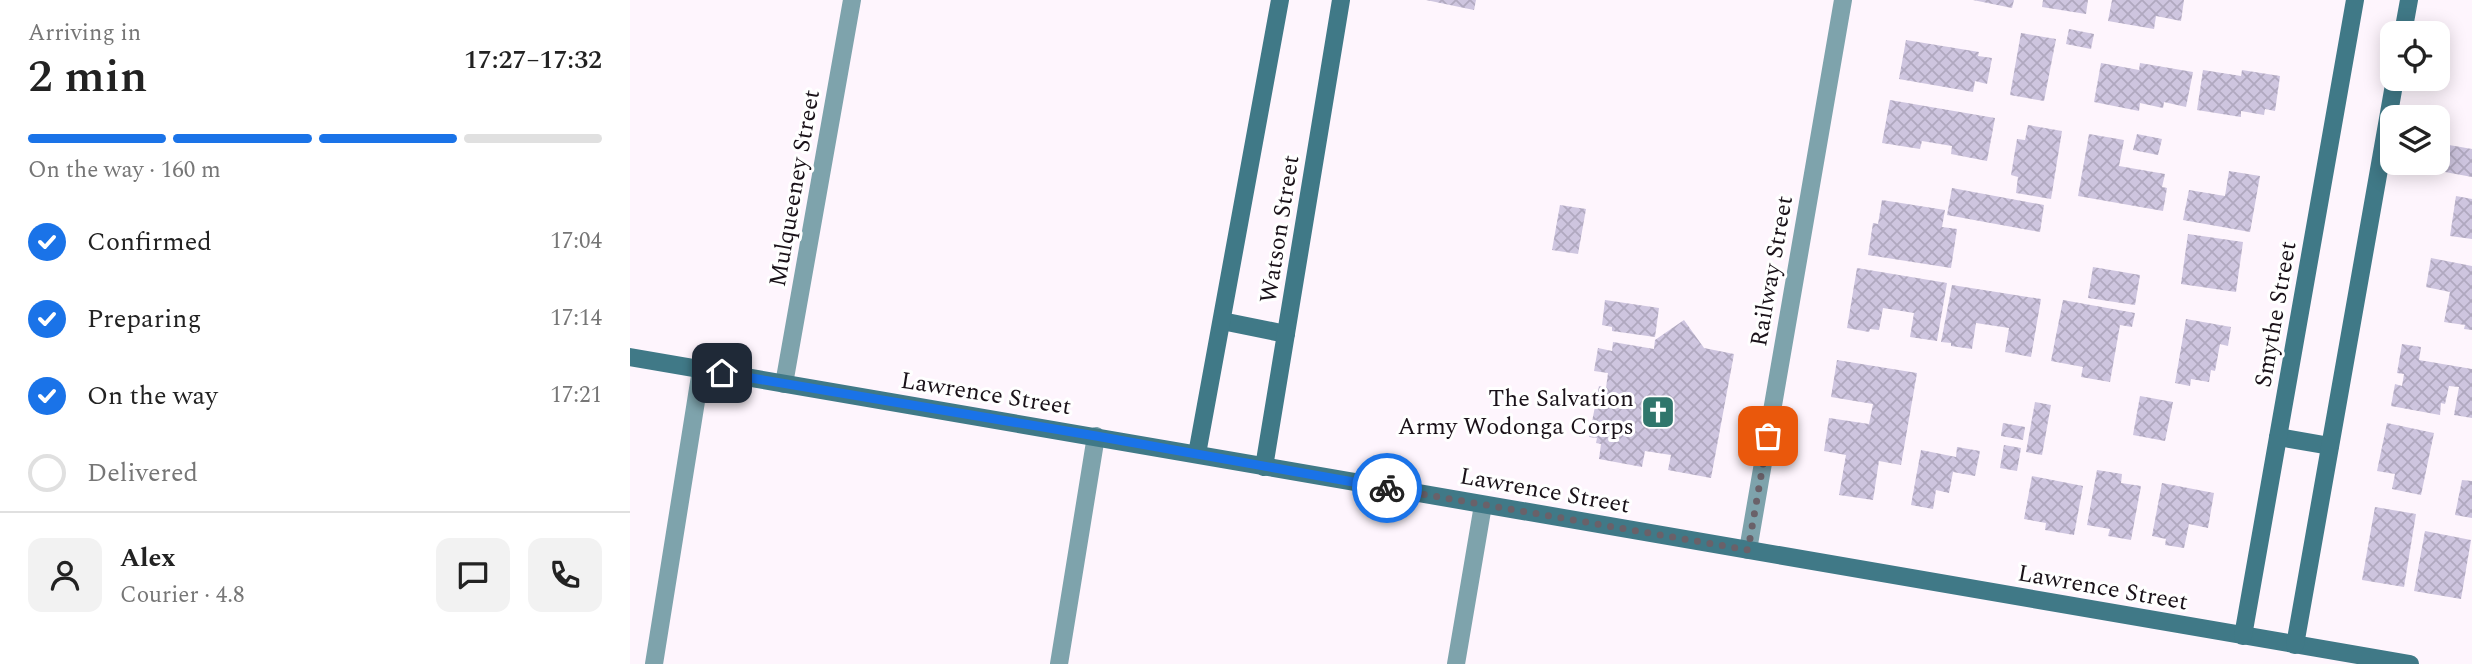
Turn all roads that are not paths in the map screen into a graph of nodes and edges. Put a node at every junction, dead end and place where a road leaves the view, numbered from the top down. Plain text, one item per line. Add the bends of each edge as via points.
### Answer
1 (852, 0) edge
2 (1280, 0) edge
3 (1341, 0) edge
4 (1843, 0) edge
5 (2355, 0) edge
6 (2409, 0) edge
7 (2405, 21) edge
8 (2393, 91) edge
9 (1222, 321) junction
10 (1286, 334) junction
11 (630, 357) edge
12 (701, 370) junction
13 (784, 384) junction
14 (1096, 436) junction
15 (2278, 438) junction
16 (2330, 446) junction
17 (1197, 454) junction
18 (1264, 467) junction
19 (1483, 505) junction
20 (1748, 550) junction
21 (2243, 636) junction
22 (2295, 645) junction
23 (654, 664) edge
24 (1059, 664) edge
25 (1456, 664) edge
26 (2410, 664) edge

1 - 13 street, Mulqueeney Street
2 - 9 street, Watson Street
3 - 10 street, Watson Street
4 - 20 street, Railway Street
5 - 15 street, Smythe Street
6 - 7 street
8 - 16 street
9 - 10 street
9 - 17 street, Watson Street
10 - 18 street, Watson Street
11 - 12 street, Lawrence Street
12 - 13 street, Lawrence Street
12 - 23 street
13 - 14 street, Lawrence Street
14 - 17 street, Lawrence Street
14 - 24 street
15 - 16 street
15 - 21 street, Smythe Street
16 - 22 street
17 - 18 street, Lawrence Street
18 - 19 street, Lawrence Street
19 - 20 street, Lawrence Street
19 - 25 street
20 - 21 street, Lawrence Street
21 - 22 street, Lawrence Street
22 - 26 street, Lawrence Street

